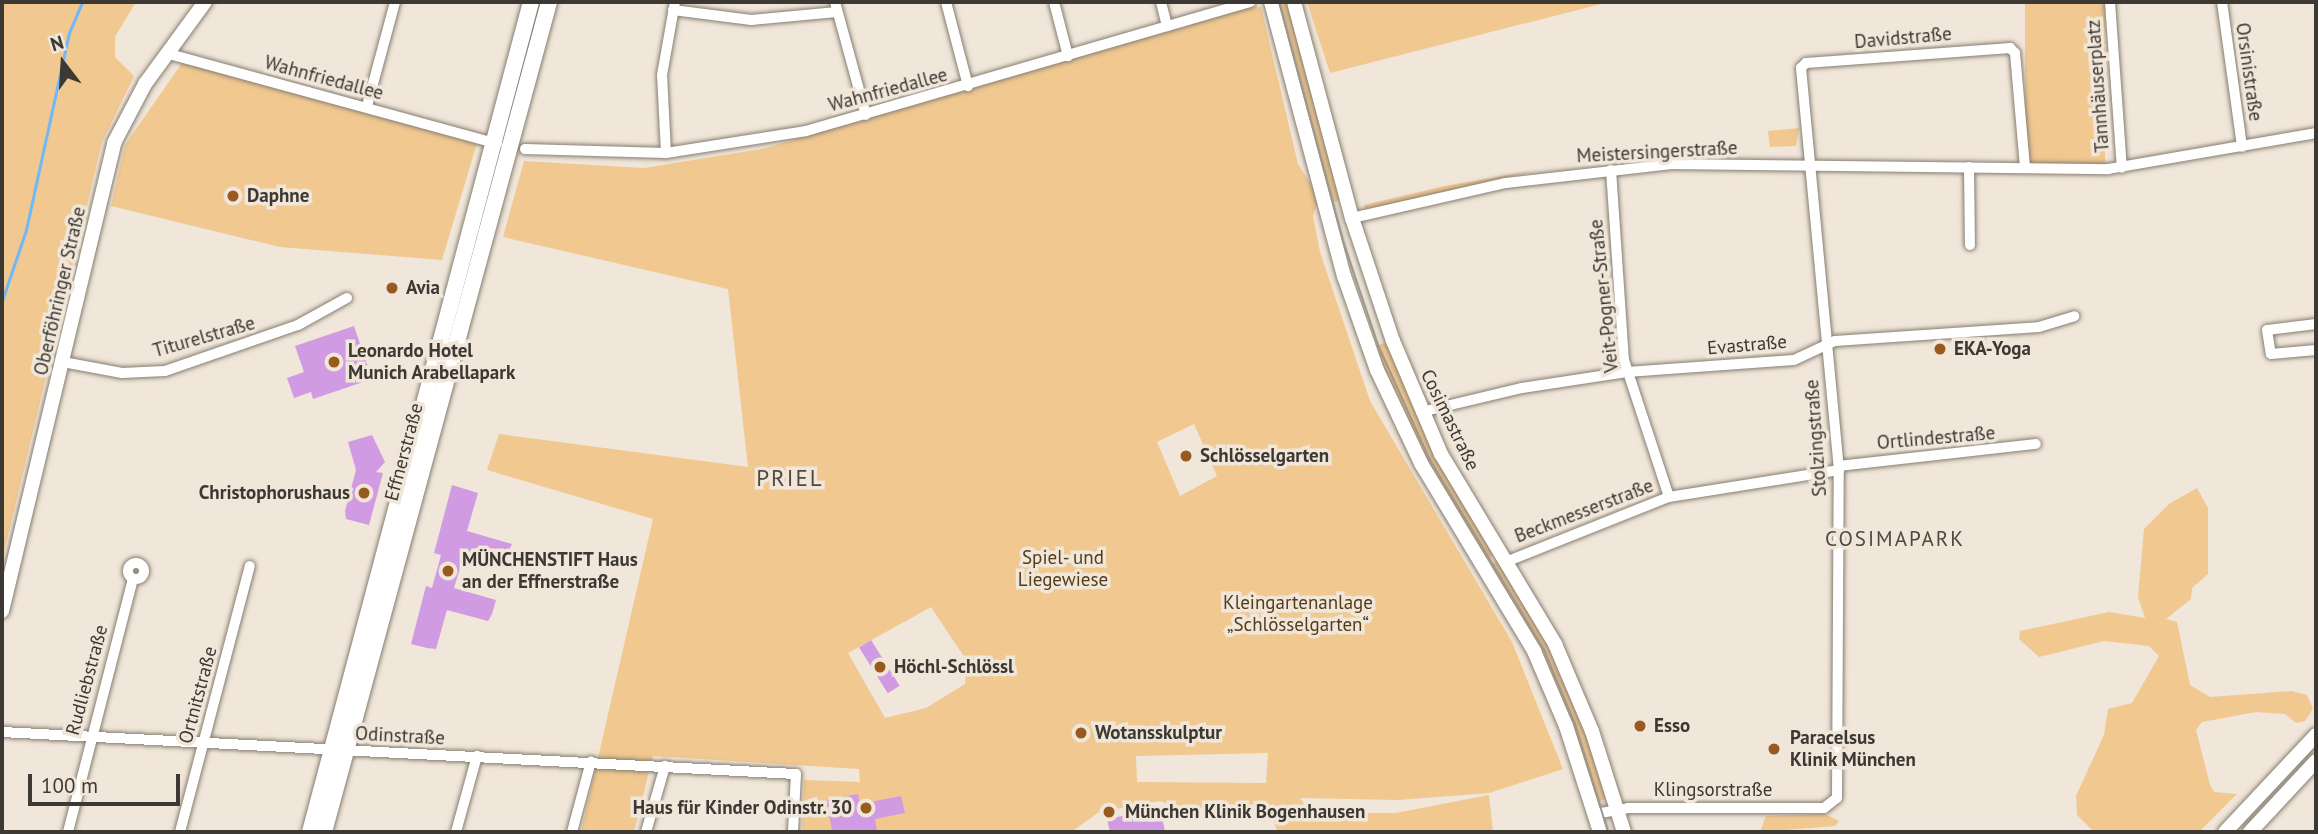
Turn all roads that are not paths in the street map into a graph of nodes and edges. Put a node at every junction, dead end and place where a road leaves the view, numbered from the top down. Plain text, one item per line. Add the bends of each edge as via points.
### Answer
1 (205, 2) edge
2 (395, 2) edge
3 (531, 2) edge
4 (549, 2) edge
5 (946, 2) edge
6 (1054, 2) edge
7 (1161, 2) edge
8 (1251, 2) edge
9 (1271, 2) edge
10 (1294, 2) edge
11 (2110, 2) edge
12 (2222, 2) edge
13 (674, 6) edge
14 (836, 7) edge
15 (1167, 26) junction
16 (169, 54) junction
17 (1068, 56) junction
18 (1801, 68) joint
19 (968, 86) junction
20 (367, 106) junction
21 (866, 115) junction
22 (2316, 133) edge
23 (494, 144) junction
24 (2242, 147) junction
25 (518, 148) junction
26 (666, 153) junction
27 (1810, 166) junction
28 (1969, 167) junction
29 (2025, 168) junction
30 (2122, 168) junction
31 (1611, 170) junction
32 (1352, 219) junction
33 (1329, 226) junction
34 (1969, 245) dead end
35 (347, 298) dead end
36 (2074, 316) dead end
37 (2316, 324) edge
38 (1826, 344) junction
39 (2316, 350) edge
40 (63, 362) junction
41 (1627, 372) junction
42 (1421, 412) junction
43 (2036, 444) dead end
44 (1839, 468) junction
45 (1669, 497) junction
46 (1508, 561) junction
47 (250, 566) dead end
48 (133, 579) dead end
49 (2, 611) edge
50 (2, 732) edge
51 (90, 735) junction
52 (2316, 735) edge
53 (204, 742) junction
54 (339, 750) junction
55 (477, 756) junction
56 (590, 761) junction
57 (2316, 761) edge
58 (664, 766) junction
59 (1832, 805) joint
60 (1618, 808) junction
61 (1595, 814) junction
62 (2255, 831) edge
63 (68, 832) edge
64 (180, 832) edge
65 (310, 832) edge
66 (324, 832) edge
67 (456, 832) edge
68 (572, 832) edge
69 (646, 832) edge
70 (793, 832) edge
71 (1600, 832) edge
72 (1624, 832) edge
73 (2225, 832) edge

1 - 16 main road, Oberföhringer Straße
2 - 20 street
3 - 23 main road, Effnerstraße
4 - 25 main road, Effnerstraße
5 - 19 street
6 - 17 street
7 - 15 street
8 - 15 street, Wahnfriedallee
9 - 33 main road
10 - 32 main road, Cosimastraße
11 - 30 street, Tannhäuserplatz
12 - 24 street, Orsinistraße
13 - 14 street via 751,20
13 - 26 street via 662,75
14 - 21 street
15 - 17 street, Wahnfriedallee
16 - 20 street, Wahnfriedallee
16 - 40 main road, Oberföhringer Straße via 140,94 114,143
17 - 19 street, Wahnfriedallee
18 - 27 street, Stolzingstraße
18 - 29 street, Davidstraße via 1806,63 2010,48 2015,53
19 - 21 street, Wahnfriedallee
20 - 23 street, Wahnfriedallee
21 - 26 street, Wahnfriedallee
22 - 24 street, Meistersingerstraße
23 - 25 street, Wahnfriedallee
23 - 54 main road, Effnerstraße
24 - 30 street, Meistersingerstraße
25 - 26 street, Wahnfriedallee
25 - 54 main road, Effnerstraße
27 - 28 street, Meistersingerstraße
27 - 31 street, Meistersingerstraße via 1688,164
27 - 38 street, Stolzingstraße
28 - 29 street, Meistersingerstraße
28 - 34 street
29 - 30 street, Meistersingerstraße
31 - 32 street, Meistersingerstraße via 1506,183
31 - 41 street, Veit-Pogner-Straße
32 - 33 main road
32 - 42 main road, Cosimastraße
33 - 61 main road via 1382,381 1422,465 1528,640 1566,726
35 - 40 street, Titurelstraße via 298,325 165,371 122,373
36 - 38 street, Evastraße via 2039,327
37 - 39 street via 2267,330 2271,354
38 - 41 street, Evastraße via 1794,359
38 - 44 street, Stolzingstraße
40 - 49 main road, Oberföhringer Straße
41 - 42 street, Evastraße via 1522,388
41 - 45 street, Veit-Pogner-Straße
42 - 46 main road, Cosimastraße
43 - 44 street, Ortlindestraße
44 - 45 street, Beckmesserstraße
44 - 59 street, Stolzingstraße via 1839,783
45 - 46 street, Beckmesserstraße
46 - 60 main road, Cosimastraße via 1575,688
47 - 53 street, Ortnitstraße
48 - 51 street, Rudliebstraße
50 - 51 street, Odinstraße
51 - 53 street, Odinstraße
51 - 63 street, Rudliebstraße
52 - 73 main road
53 - 54 street, Odinstraße
53 - 64 street, Ortnitstraße
54 - 55 street, Odinstraße
54 - 65 main road, Effnerstraße
54 - 66 main road, Effnerstraße
55 - 56 street, Odinstraße
55 - 67 street
56 - 58 street, Odinstraße
56 - 68 street
57 - 62 main road
58 - 69 street
58 - 70 street, Odinstraße via 796,774
59 - 60 street, Klingsorstraße
60 - 61 street, Klingsorstraße
60 - 72 main road, Cosimastraße
61 - 71 main road

